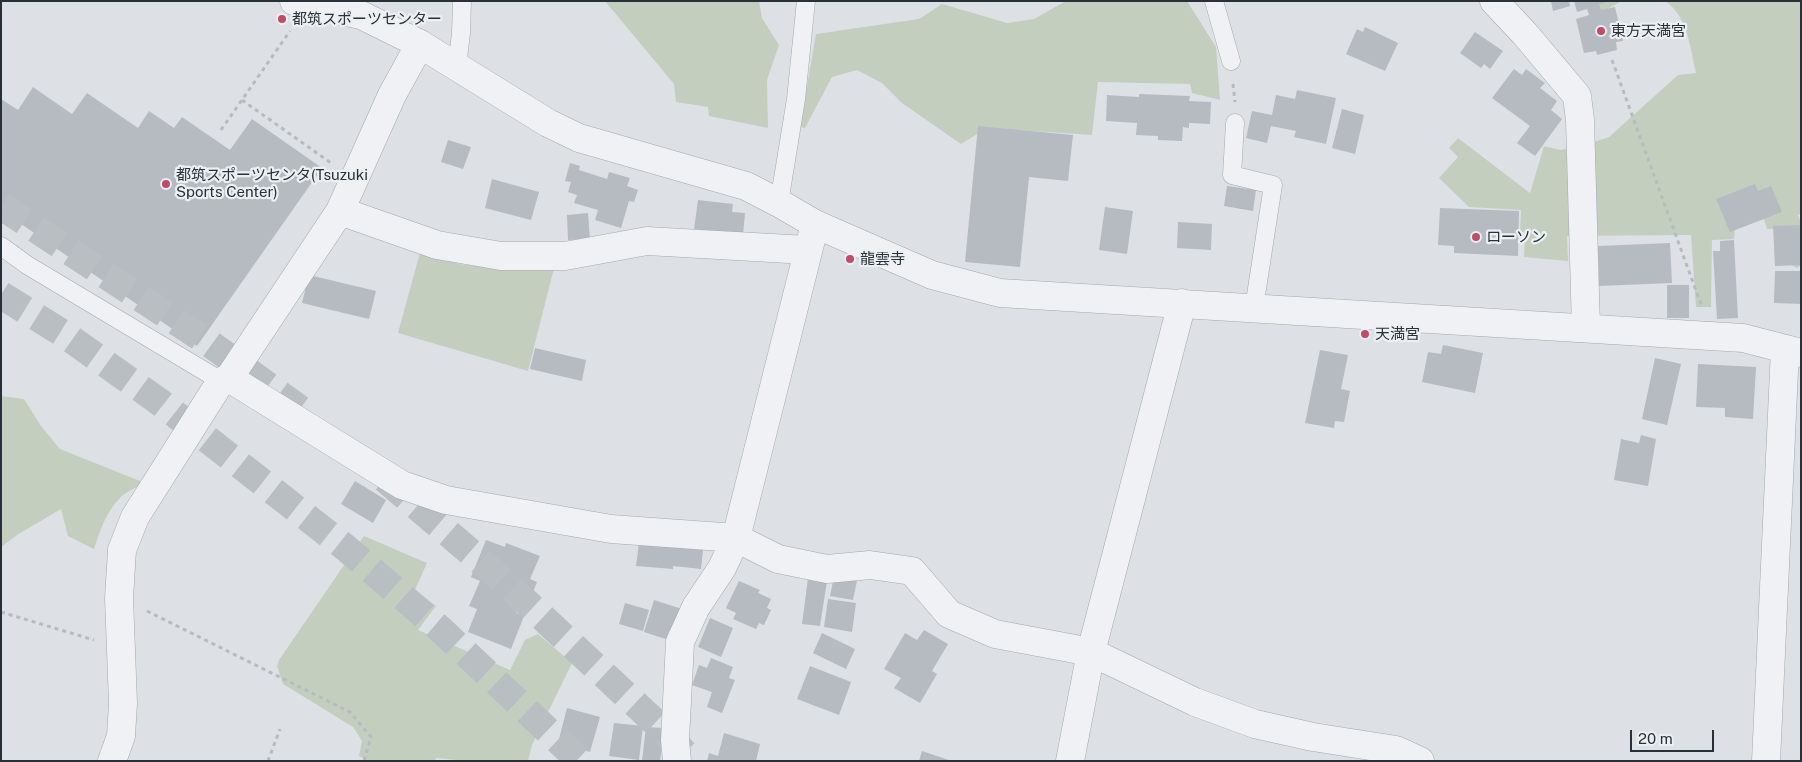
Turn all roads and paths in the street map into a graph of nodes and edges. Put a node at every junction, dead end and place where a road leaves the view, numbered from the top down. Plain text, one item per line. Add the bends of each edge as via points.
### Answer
1 (462, 1) edge
2 (806, 1) edge
3 (1214, 1) edge
4 (1494, 1) edge
5 (304, 2) edge
6 (290, 31) dead end
7 (420, 44) junction
8 (1231, 60) joint
9 (1612, 60) dead end
10 (457, 67) junction
11 (242, 100) junction
12 (1235, 123) joint
13 (221, 130) dead end
14 (354, 179) junction
15 (779, 202) junction
16 (340, 211) junction
17 (815, 224) junction
18 (1, 246) edge
19 (807, 250) junction
20 (1182, 304) junction
21 (1254, 308) junction
22 (1586, 328) junction
23 (1709, 337) junction
24 (1793, 351) edge
25 (225, 379) junction
26 (736, 538) junction
27 (119, 598) junction
28 (1, 612) edge
29 (121, 648) junction
30 (1091, 652) junction
31 (280, 729) dead end
32 (112, 761) edge
33 (268, 761) edge
34 (364, 761) edge
35 (677, 761) edge
36 (1070, 761) edge
37 (1420, 761) edge
38 (1766, 761) edge

1 - 10 lane
2 - 15 lane via 796,99
3 - 8 lane
4 - 22 street via 1577,96
5 - 7 street via 361,15
6 - 11 path
7 - 10 street
7 - 14 street via 392,94
8 - 12 path
9 - 23 path via 1706,318
10 - 15 street via 548,123 579,138 746,186
11 - 13 path
11 - 14 path
12 - 21 lane via 1232,175 1273,185
14 - 16 street
15 - 17 street
16 - 19 street via 437,245 501,256 565,256 647,241
16 - 25 street
17 - 19 street
17 - 20 street via 932,275 1000,293
18 - 25 lane via 27,265
19 - 26 street
20 - 21 street
20 - 30 street
21 - 22 street
22 - 23 street
23 - 24 street via 1744,338
24 - 38 street
25 - 26 street via 402,485 446,500 611,529
25 - 27 street via 135,517 122,550
26 - 30 street via 778,559 828,569 870,565 912,571 949,614 994,634
26 - 35 street via 722,568 696,607 680,642 675,740
27 - 29 street
27 - 34 path via 350,712 371,737
28 - 29 path
29 - 32 street via 121,736
30 - 36 street
30 - 37 street via 1195,702 1255,724 1396,750
31 - 33 path

